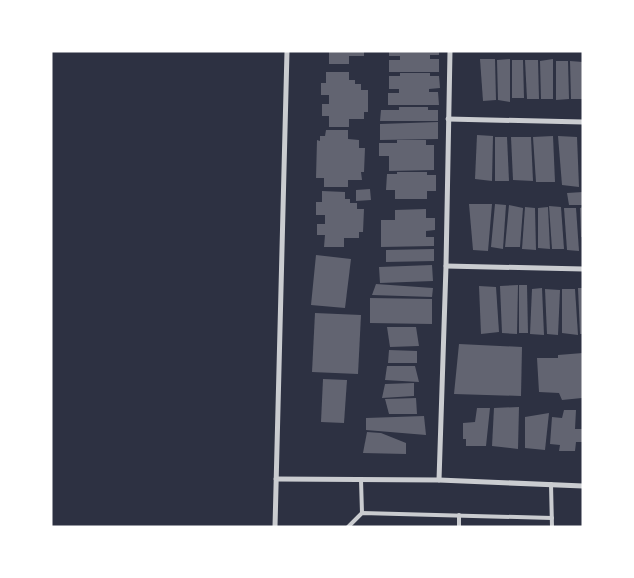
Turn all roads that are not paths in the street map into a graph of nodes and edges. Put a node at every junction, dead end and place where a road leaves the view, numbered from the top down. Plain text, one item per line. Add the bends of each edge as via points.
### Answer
1 (287, 51) edge
2 (450, 51) edge
3 (448, 119) junction
4 (583, 122) edge
5 (446, 266) junction
6 (583, 269) edge
7 (276, 479) junction
8 (361, 480) junction
9 (439, 480) junction
10 (552, 484) junction
11 (583, 486) edge
12 (362, 513) junction
13 (459, 515) junction
14 (552, 518) junction
15 (275, 527) edge
16 (348, 527) edge
17 (459, 527) edge
18 (552, 527) edge

1 - 7 street
2 - 3 street
3 - 4 street
3 - 5 street
5 - 6 street
5 - 9 street
7 - 8 street
7 - 15 street
8 - 9 street
8 - 12 lane
9 - 10 street
10 - 11 street
10 - 14 lane
12 - 13 lane
12 - 16 lane
13 - 14 lane
13 - 17 lane
14 - 18 lane

